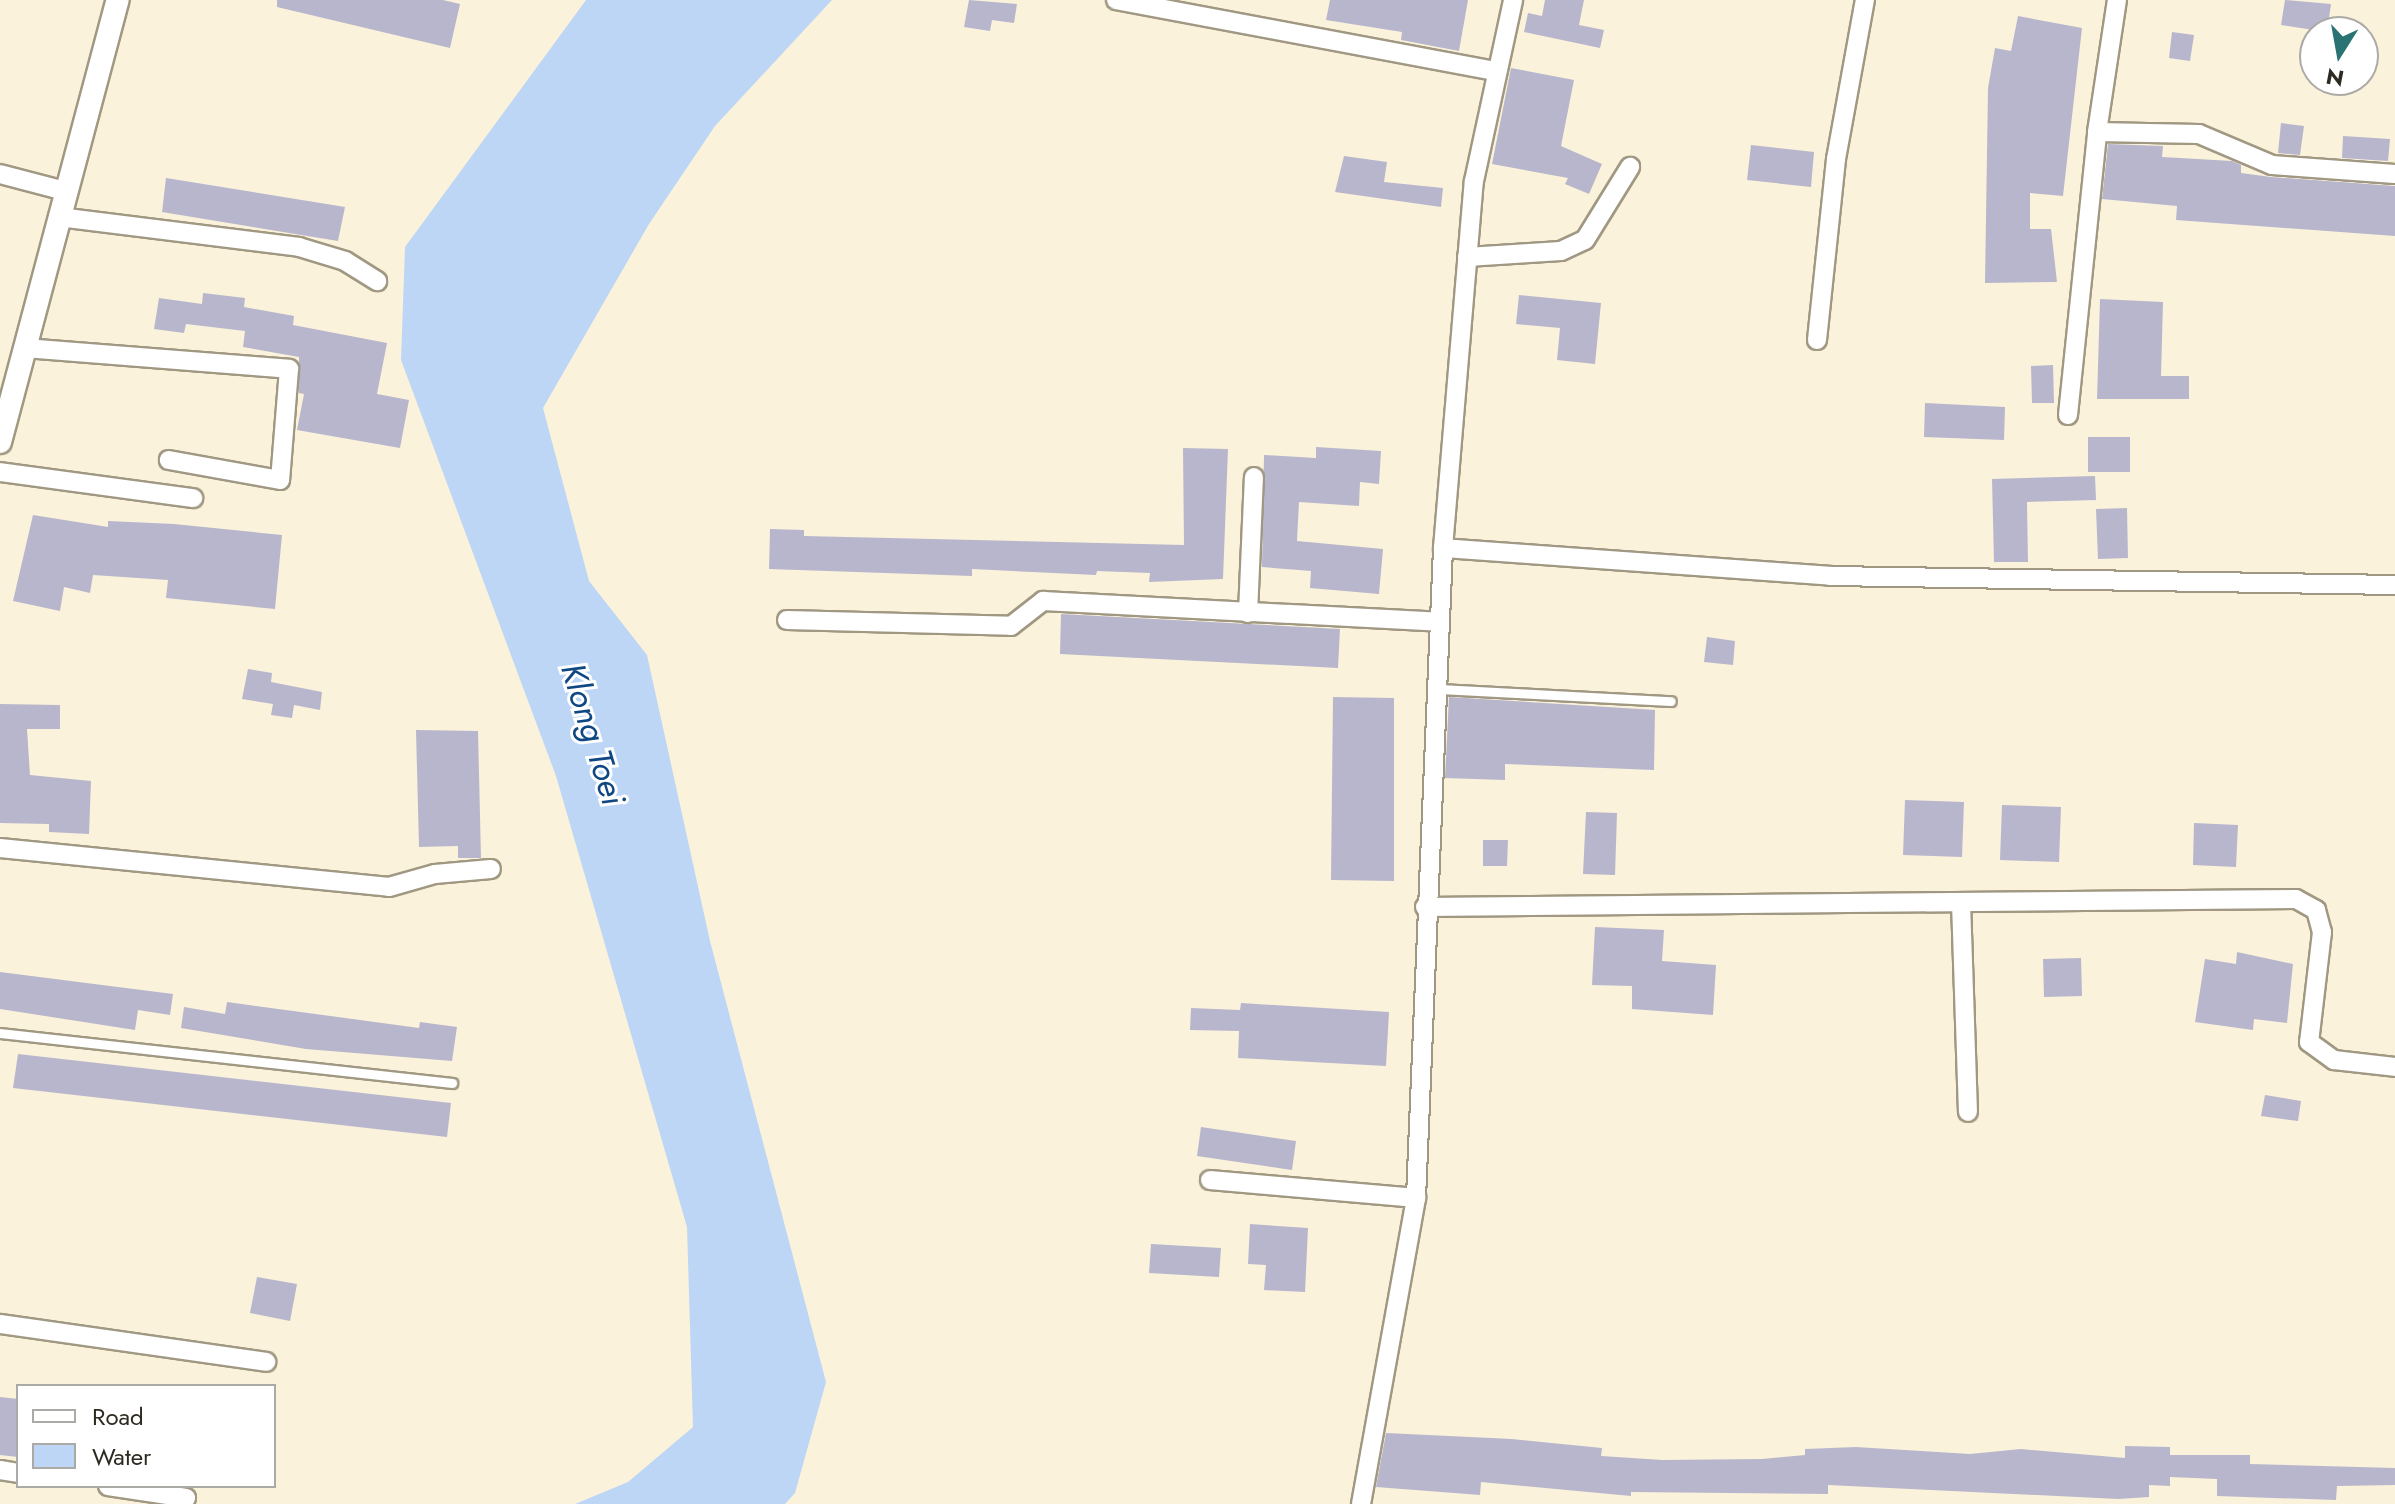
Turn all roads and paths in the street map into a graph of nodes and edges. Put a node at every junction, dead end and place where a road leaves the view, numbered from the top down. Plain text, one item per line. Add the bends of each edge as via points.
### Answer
1 (118, 0) edge
2 (1116, 0) edge
3 (1513, 0) edge
4 (1865, 0) edge
5 (2117, 0) edge
6 (1497, 71) junction
7 (2097, 132) junction
8 (1630, 167) dead end
9 (0, 174) edge
10 (2395, 174) edge
11 (65, 191) junction
12 (59, 217) junction
13 (1467, 257) junction
14 (377, 281) dead end
15 (1817, 340) dead end
16 (24, 348) junction
17 (2068, 415) dead end
18 (1, 432) edge
19 (169, 460) dead end
20 (0, 472) edge
21 (1254, 477) dead end
22 (193, 498) dead end
23 (1443, 548) junction
24 (2395, 585) edge
25 (1248, 613) junction
26 (787, 620) dead end
27 (1439, 622) junction
28 (1439, 689) junction
29 (1671, 701) dead end
30 (0, 848) edge
31 (491, 869) dead end
32 (1961, 902) junction
33 (1425, 907) junction
34 (0, 1033) edge
35 (2395, 1067) edge
36 (452, 1083) dead end
37 (1968, 1112) dead end
38 (1210, 1180) dead end
39 (1416, 1198) junction
40 (0, 1324) edge
41 (266, 1362) dead end
42 (121, 1488) edge
43 (186, 1498) dead end
44 (1361, 1504) edge

1 - 11 street
2 - 6 street
3 - 6 street
4 - 15 street via 1836,159
5 - 7 street
6 - 13 street via 1474,181
7 - 10 street via 2199,134 2272,165
7 - 17 street
8 - 13 street via 1585,240 1561,251
9 - 11 street
11 - 12 street
12 - 14 street via 299,247 345,261
12 - 16 street
13 - 23 street
16 - 18 street
16 - 19 street via 289,369 280,480
20 - 22 street
21 - 25 street
23 - 24 street via 1830,576
23 - 27 street
25 - 26 street via 1043,601 1011,626
25 - 27 street
27 - 28 street
28 - 29 lane
28 - 33 street
30 - 31 street via 389,887 435,874
32 - 33 street
32 - 35 street via 2296,899 2316,910 2322,932 2309,1042 2334,1060
32 - 37 street
33 - 39 street
34 - 36 lane
38 - 39 street
39 - 44 street
40 - 41 street
42 - 43 street

